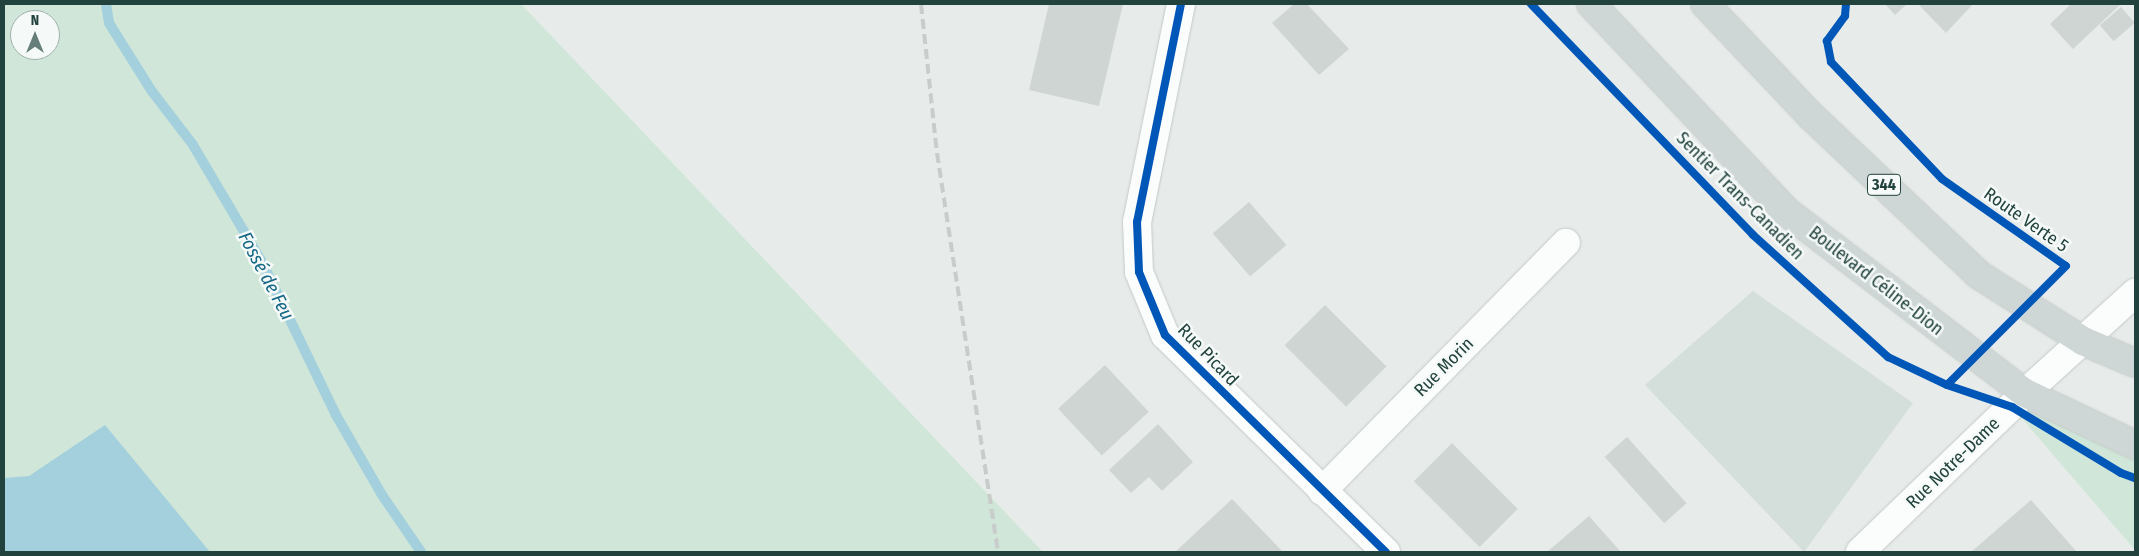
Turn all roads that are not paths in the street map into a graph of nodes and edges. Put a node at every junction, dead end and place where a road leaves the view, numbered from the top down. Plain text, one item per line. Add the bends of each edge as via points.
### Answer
1 (1181, 4) edge
2 (1591, 4) edge
3 (1705, 4) edge
4 (1566, 243) dead end
5 (2135, 293) edge
6 (2083, 341) junction
7 (2135, 363) edge
8 (2025, 393) junction
9 (2135, 445) edge
10 (1322, 491) junction
11 (1386, 552) edge
12 (1860, 552) edge

1 - 10 street, Rue Picard via 1137,222 1140,272 1166,335
2 - 8 main road, Boulevard Céline-Dion via 1787,212
3 - 6 main road, 344 via 1811,116 1979,275
4 - 10 street, Rue Morin
5 - 6 street, Rue Notre-Dame
6 - 7 main road
6 - 8 street, Rue Notre-Dame
8 - 9 main road, Boulevard Céline-Dion
8 - 12 street, Rue Notre-Dame
10 - 11 street, Rue Picard

